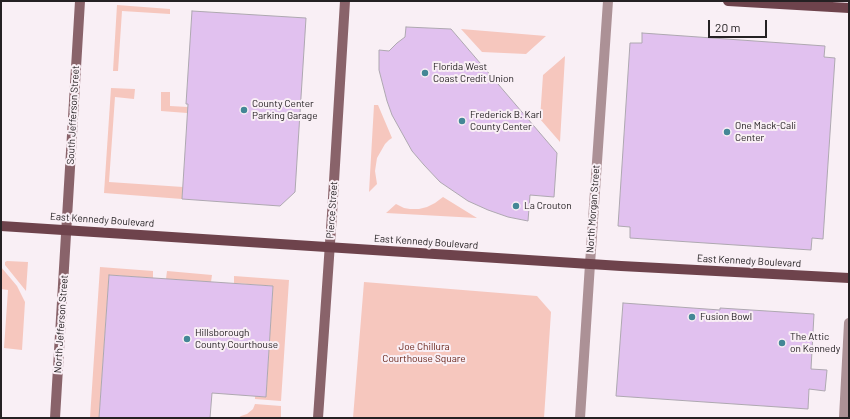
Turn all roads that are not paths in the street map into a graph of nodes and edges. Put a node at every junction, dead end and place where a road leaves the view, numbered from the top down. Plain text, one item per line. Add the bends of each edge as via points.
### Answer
1 (80, 1) edge
2 (345, 1) edge
3 (608, 1) edge
4 (728, 1) edge
5 (849, 8) edge
6 (1, 226) edge
7 (66, 230) junction
8 (330, 248) junction
9 (590, 264) junction
10 (849, 278) edge
11 (849, 323) edge
12 (54, 418) edge
13 (318, 418) edge
14 (580, 418) edge
15 (844, 418) edge

1 - 7 main road, South Jefferson Street
2 - 8 main road, Pierce Street
3 - 9 street, North Morgan Street
4 - 5 main road
6 - 7 main road, East Kennedy Boulevard
7 - 8 main road, East Kennedy Boulevard
7 - 12 main road, North Jefferson Street
8 - 9 main road, East Kennedy Boulevard
8 - 13 main road, Pierce Street
9 - 10 main road, East Kennedy Boulevard
9 - 14 street, North Morgan Street
11 - 15 street

